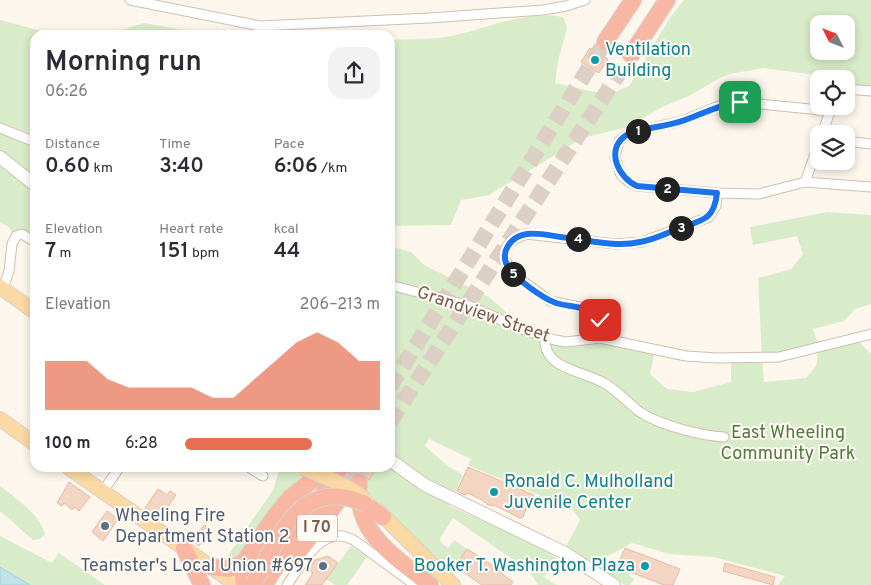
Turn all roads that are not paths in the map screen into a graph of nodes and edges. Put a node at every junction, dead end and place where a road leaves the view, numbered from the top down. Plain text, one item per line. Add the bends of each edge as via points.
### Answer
1 (130, 0) edge
2 (585, 0) edge
3 (633, 0) edge
4 (659, 0) edge
5 (667, 0) edge
6 (605, 42) tunnel mouth
7 (855, 90) edge
8 (871, 91) edge
9 (810, 107) edge
10 (0, 128) edge
11 (30, 140) edge
12 (855, 142) edge
13 (871, 144) edge
14 (0, 157) edge
15 (810, 170) edge
16 (30, 181) edge
17 (806, 182) junction
18 (871, 188) edge
19 (717, 193) junction
20 (30, 239) edge
21 (395, 285) edge
22 (1, 290) edge
23 (30, 309) edge
24 (871, 334) edge
25 (545, 338) junction
26 (600, 338) junction
27 (0, 419) edge
28 (724, 437) dead end
29 (30, 440) edge
30 (395, 464) edge
31 (75, 472) edge
32 (116, 472) edge
33 (256, 472) edge
34 (316, 472) edge
35 (322, 472) edge
36 (338, 472) tunnel mouth
37 (263, 476) dead end
38 (103, 491) junction
39 (365, 502) junction
40 (384, 517) joint
41 (184, 548) junction
42 (250, 556) junction
43 (212, 567) junction
44 (280, 577) edge
45 (202, 585) edge
46 (237, 585) edge
47 (244, 585) edge
48 (253, 585) edge
49 (264, 585) edge
50 (415, 585) edge
51 (430, 585) edge
52 (453, 585) edge
53 (614, 585) edge

1 - 2 street via 260,26 533,10
3 - 6 highway
4 - 5 highway via 631,55
7 - 8 street
9 - 19 street via 729,103 682,121 632,132 619,141 615,157 617,165 621,175 630,183 642,187
10 - 11 street
12 - 13 street
14 - 16 street
15 - 17 street
17 - 18 street
17 - 19 street via 759,194
19 - 26 street via 716,206 709,217 642,242 616,244 526,234 511,241 504,257 512,273 550,301 589,309 596,314 600,320
20 - 22 street via 22,234 16,236 12,244 11,264
21 - 25 street, Grandview Street via 470,306
22 - 23 main road
24 - 26 street, Grandview Street via 779,357 718,358 655,351
25 - 26 street, Grandview Street via 566,342
25 - 28 street via 546,351 556,362 602,382 640,412 693,433
27 - 29 main road
30 - 53 street via 425,485 565,553
31 - 38 main road
32 - 38 street
33 - 37 street
34 - 39 main road, bridge via 352,489
35 - 42 highway via 289,499
36 - 44 highway, I 70
38 - 41 main road
39 - 40 highway
39 - 48 highway, bridge via 333,495 301,508 284,529
40 - 52 main road
41 - 43 main road
41 - 45 highway
42 - 43 highway via 234,568
42 - 47 highway via 243,575
43 - 46 main road
44 - 49 highway, I 70
44 - 50 street via 326,538 338,535 347,536
44 - 51 highway, I 70 via 355,482 358,505 369,531

